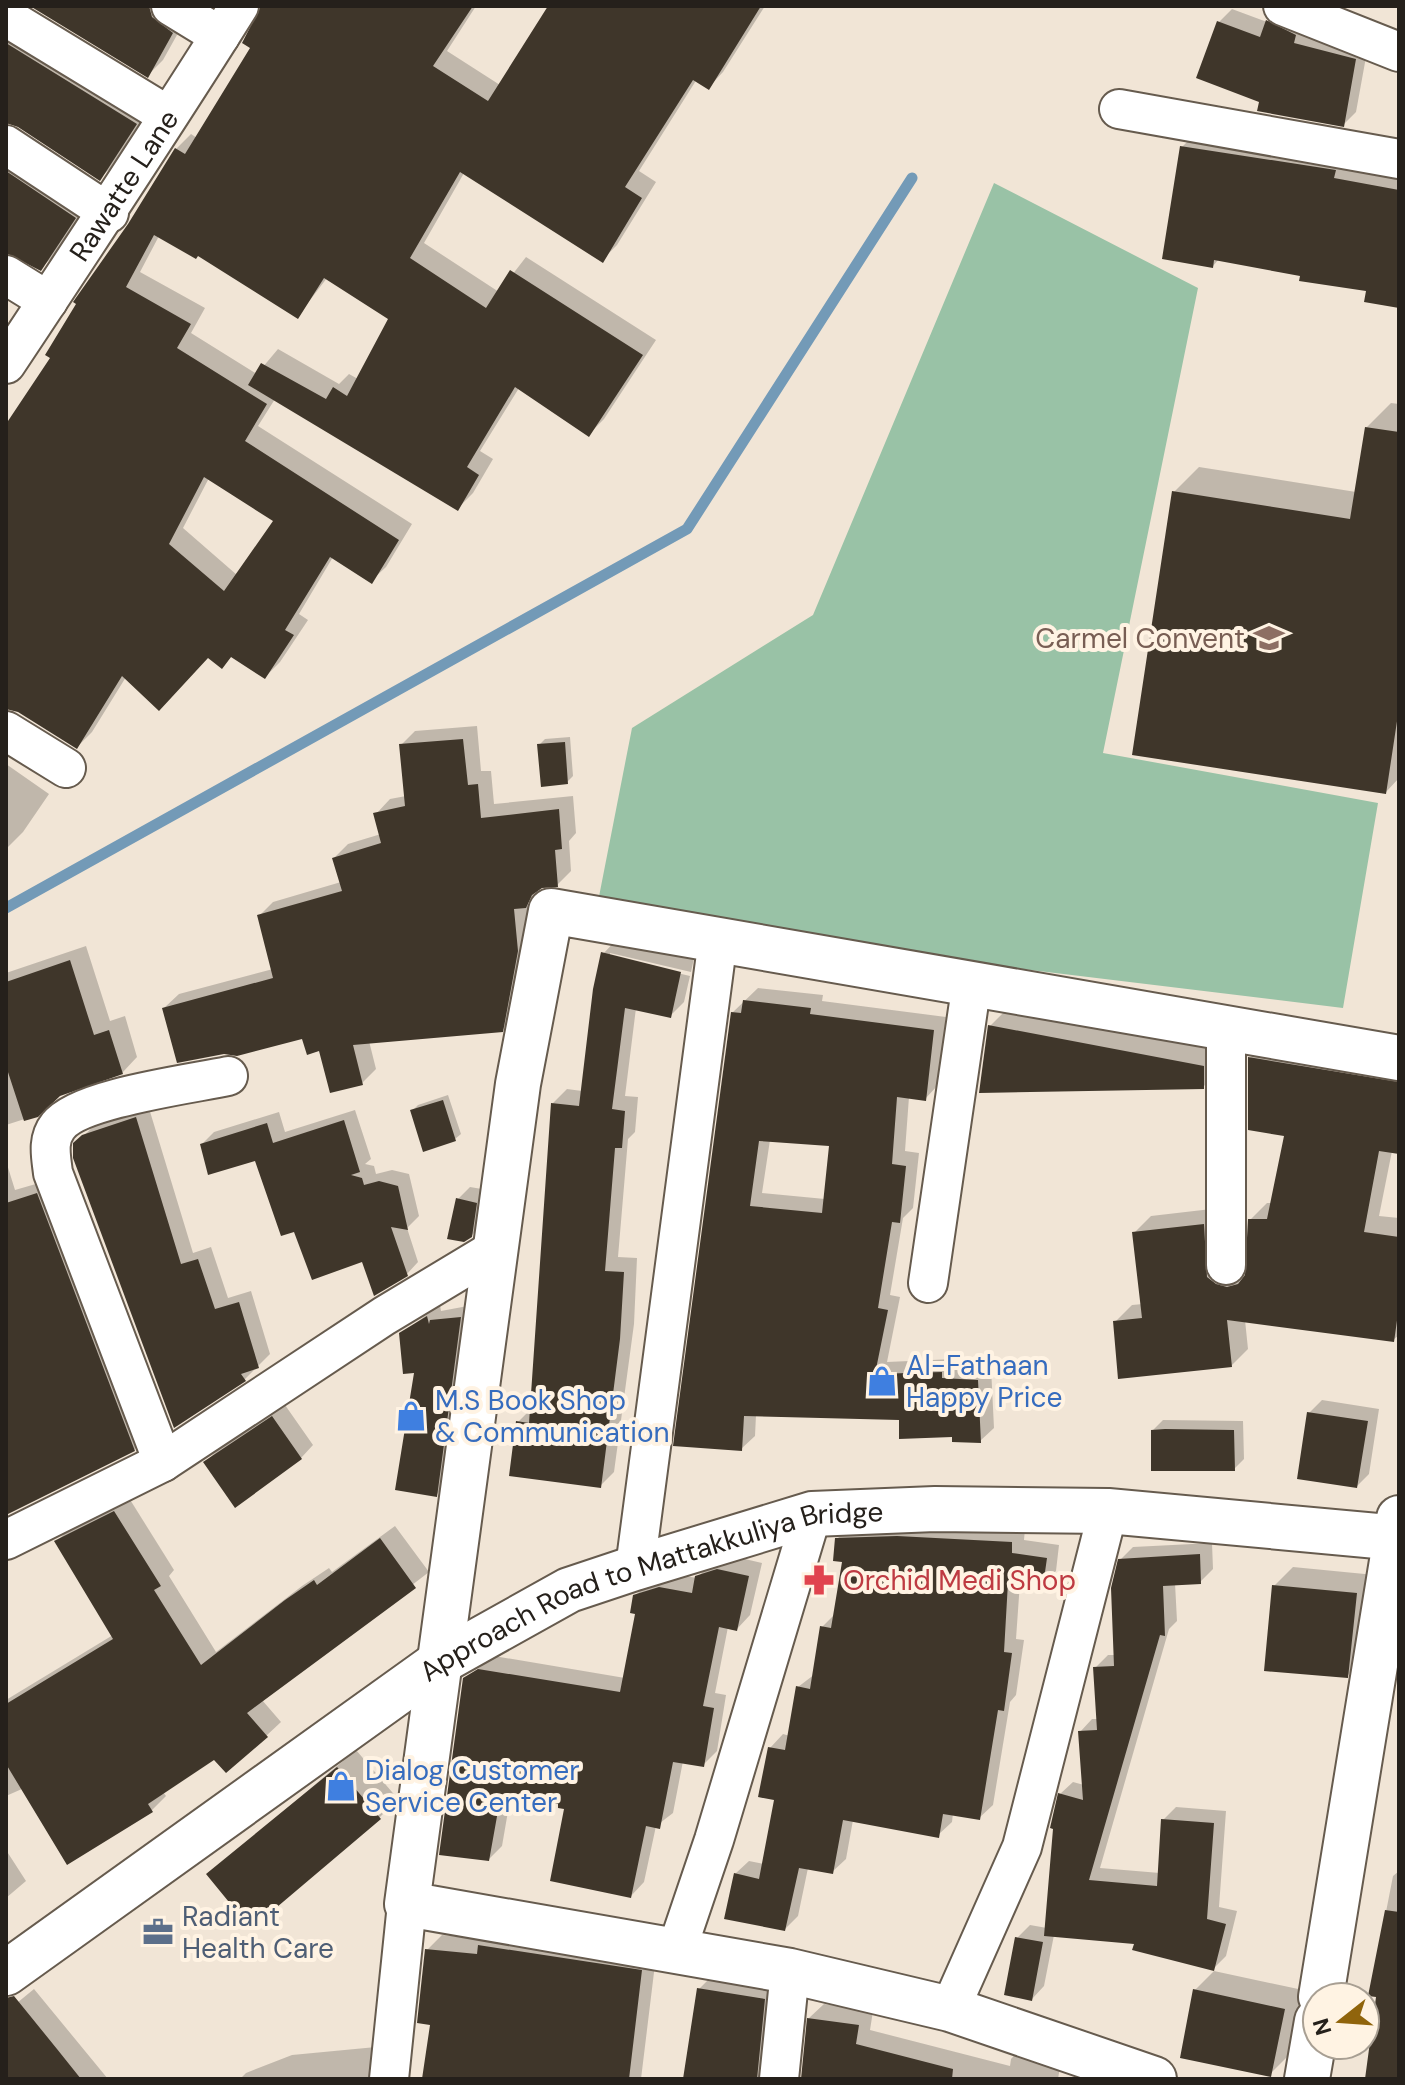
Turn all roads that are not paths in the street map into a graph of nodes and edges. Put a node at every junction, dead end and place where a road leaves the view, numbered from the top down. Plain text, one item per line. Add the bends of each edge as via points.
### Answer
1 (171, 6) edge
2 (1283, 6) edge
3 (6, 17) edge
4 (230, 21) edge
5 (1399, 52) edge
6 (1119, 109) dead end
7 (167, 115) junction
8 (6, 145) edge
9 (1399, 159) edge
10 (109, 213) junction
11 (6, 275) edge
12 (48, 301) junction
13 (6, 364) edge
14 (6, 731) edge
15 (66, 768) dead end
16 (718, 939) junction
17 (972, 982) junction
18 (1226, 1027) junction
19 (1399, 1058) edge
20 (228, 1076) dead end
21 (497, 1248) junction
22 (1226, 1265) dead end
23 (928, 1283) dead end
24 (163, 1462) junction
25 (1108, 1511) junction
26 (812, 1514) junction
27 (1398, 1531) edge
28 (6, 1540) edge
29 (635, 1568) junction
30 (440, 1662) junction
31 (407, 1904) junction
32 (676, 1952) junction
33 (790, 1971) junction
34 (6, 1973) edge
35 (1324, 1981) edge
36 (950, 2009) junction
37 (389, 2079) edge
38 (779, 2079) edge
39 (1154, 2079) edge

1 - 4 street
2 - 5 street
3 - 7 street
4 - 7 street, Rawatte Lane
6 - 9 street
7 - 10 street, Rawatte Lane
8 - 10 street
10 - 12 street, Rawatte Lane
11 - 12 street
12 - 13 street, Rawatte Lane
14 - 15 street
16 - 17 street
16 - 21 street via 551,911 518,1084
16 - 29 street
17 - 18 street
17 - 23 street
18 - 19 street
18 - 22 street
20 - 24 street via 71,1114 57,1126 49,1144 53,1173
21 - 24 street
21 - 30 street
24 - 28 street
25 - 26 street, Approach Road to Mattakkuliya Bridge
25 - 27 street, Approach Road to Mattakkuliya Bridge
25 - 36 street via 1022,1847
26 - 29 street, Approach Road to Mattakkuliya Bridge
26 - 32 street
27 - 35 street
29 - 30 street, Approach Road to Mattakkuliya Bridge via 569,1590
30 - 31 street
30 - 34 street, Approach Road to Mattakkuliya Bridge
31 - 32 street
31 - 37 street
32 - 33 street
33 - 36 street
33 - 38 street
36 - 39 street

